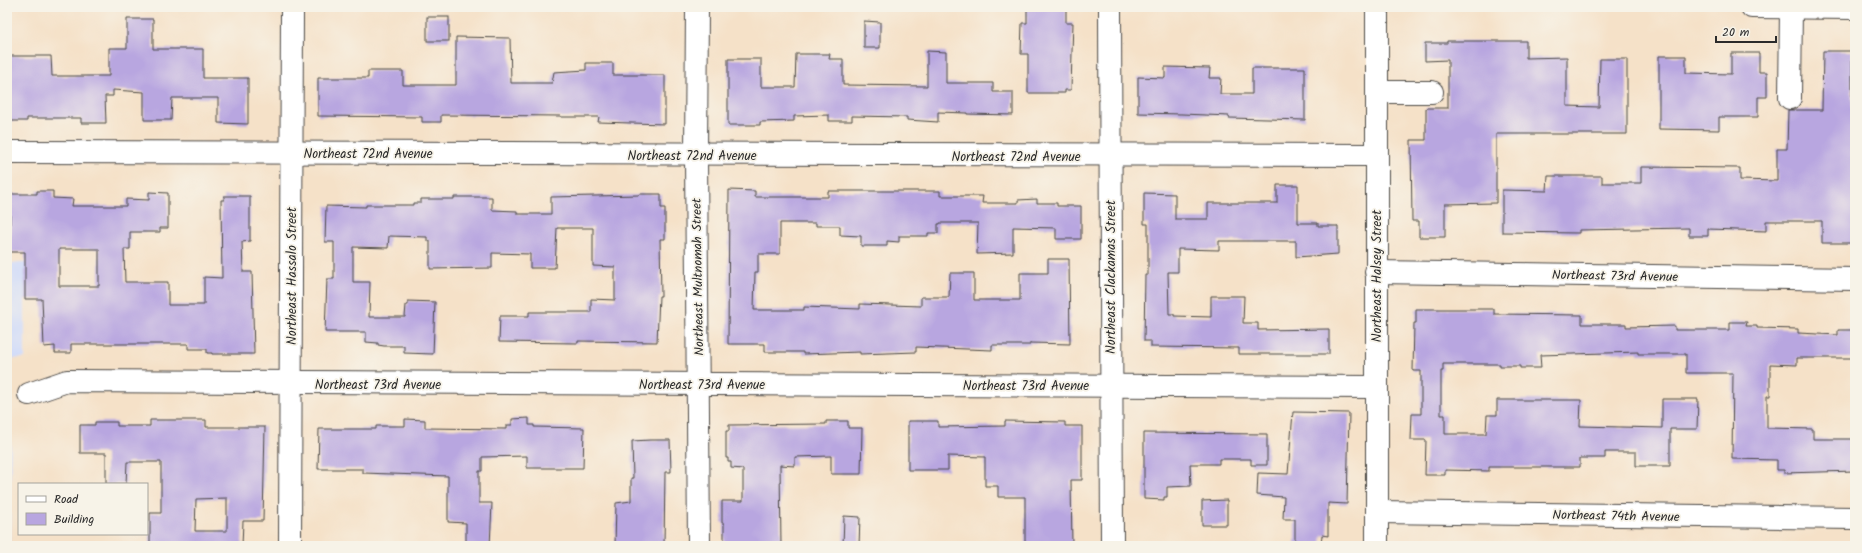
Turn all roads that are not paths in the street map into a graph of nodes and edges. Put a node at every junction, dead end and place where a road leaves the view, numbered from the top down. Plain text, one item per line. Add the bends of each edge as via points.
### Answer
1 (292, 7) edge
2 (697, 7) edge
3 (1110, 7) edge
4 (1377, 7) edge
5 (1752, 7) edge
6 (1791, 7) edge
7 (1855, 8) edge
8 (1377, 92) junction
9 (1432, 92) dead end
10 (1790, 98) dead end
11 (7, 152) edge
12 (291, 153) junction
13 (696, 155) junction
14 (1376, 155) junction
15 (1110, 156) junction
16 (1376, 272) junction
17 (1855, 279) edge
18 (290, 383) junction
19 (698, 384) junction
20 (1111, 385) junction
21 (1376, 387) junction
22 (29, 394) dead end
23 (1377, 512) junction
24 (1855, 518) edge
25 (290, 546) edge
26 (700, 546) edge
27 (1112, 546) edge
28 (1377, 546) edge

1 - 12 street, Northeast Hassalo Street
2 - 13 street, Northeast Multnomah Street
3 - 15 street, Northeast Clackamas Street
4 - 8 street, Northeast Halsey Street
5 - 6 street
6 - 7 street
6 - 10 street
8 - 9 street
8 - 14 street, Northeast Halsey Street
11 - 12 street, Northeast 72nd Avenue
12 - 13 street, Northeast 72nd Avenue
12 - 18 street, Northeast Hassalo Street
13 - 15 street, Northeast 72nd Avenue
13 - 19 street, Northeast Multnomah Street
14 - 15 street, Northeast 72nd Avenue
14 - 16 street, Northeast Halsey Street
15 - 20 street, Northeast Clackamas Street
16 - 17 street, Northeast 73rd Avenue
16 - 21 street, Northeast Halsey Street
18 - 19 street, Northeast 73rd Avenue
18 - 22 street, Northeast 73rd Avenue via 67,381
18 - 25 street, Northeast Hassalo Street
19 - 20 street, Northeast 73rd Avenue
19 - 26 street, Northeast Multnomah Street
20 - 21 street, Northeast 73rd Avenue
20 - 27 street, Northeast Clackamas Street
21 - 23 street, Northeast Halsey Street
23 - 24 street, Northeast 74th Avenue
23 - 28 street, Northeast Halsey Street

